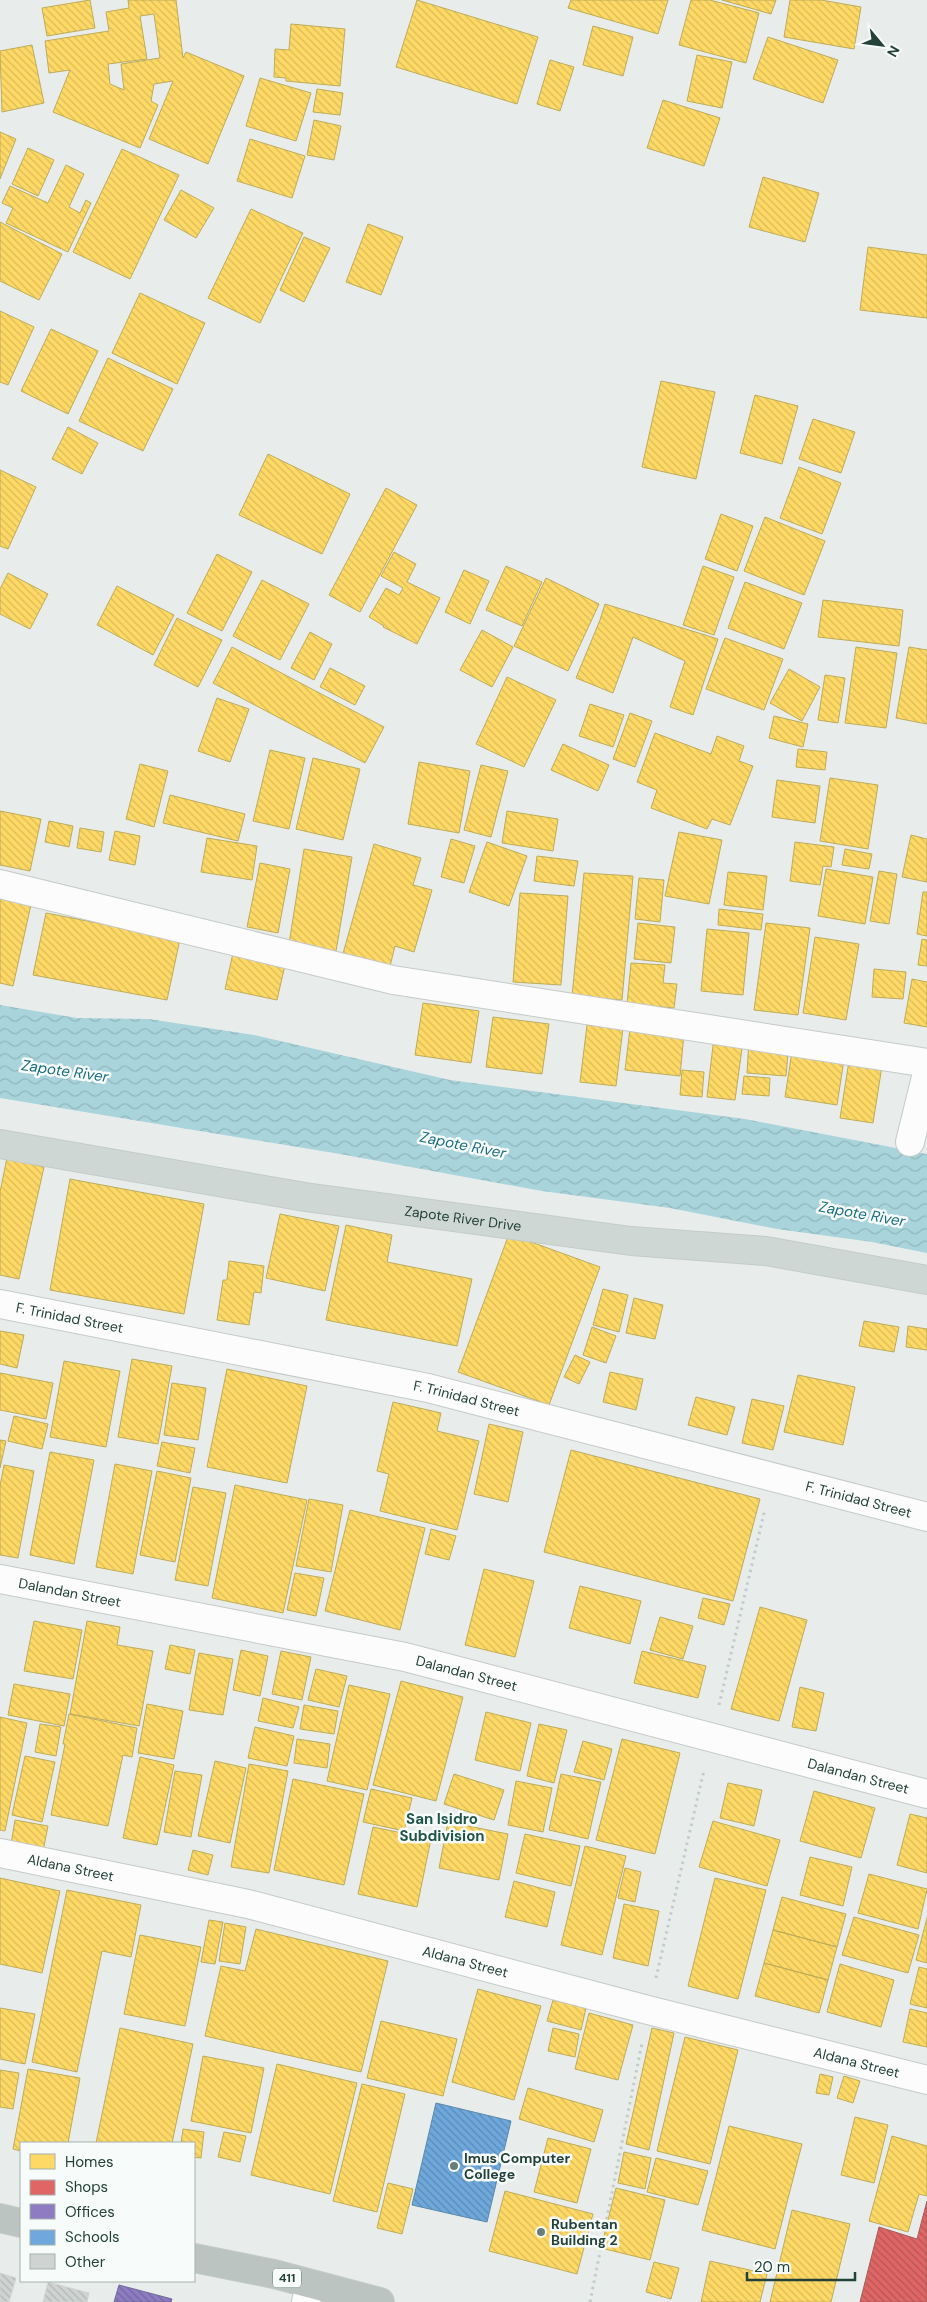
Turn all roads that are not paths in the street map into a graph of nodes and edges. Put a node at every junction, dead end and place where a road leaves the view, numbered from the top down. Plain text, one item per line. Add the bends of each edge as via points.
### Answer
1 (0, 884) edge
2 (927, 1063) edge
3 (927, 1072) edge
4 (910, 1142) dead end
5 (0, 1144) edge
6 (927, 1280) edge
7 (0, 1304) edge
8 (927, 1517) edge
9 (0, 1579) edge
10 (927, 1794) edge
11 (0, 1853) edge
12 (927, 2080) edge
13 (0, 2218) edge
14 (20, 2223) edge
15 (195, 2258) edge
16 (308, 2293) edge
17 (380, 2302) edge

1 - 2 street via 394,980
3 - 4 street
5 - 6 main road, Zapote River Drive via 306,1197 631,1241 766,1251
7 - 8 street, F. Trinidad Street via 428,1388
9 - 10 street, Dalandan Street via 405,1657
11 - 12 street, Aldana Street via 248,1904
13 - 14 highway
15 - 16 highway, 411 via 274,2274
16 - 17 highway, 411

